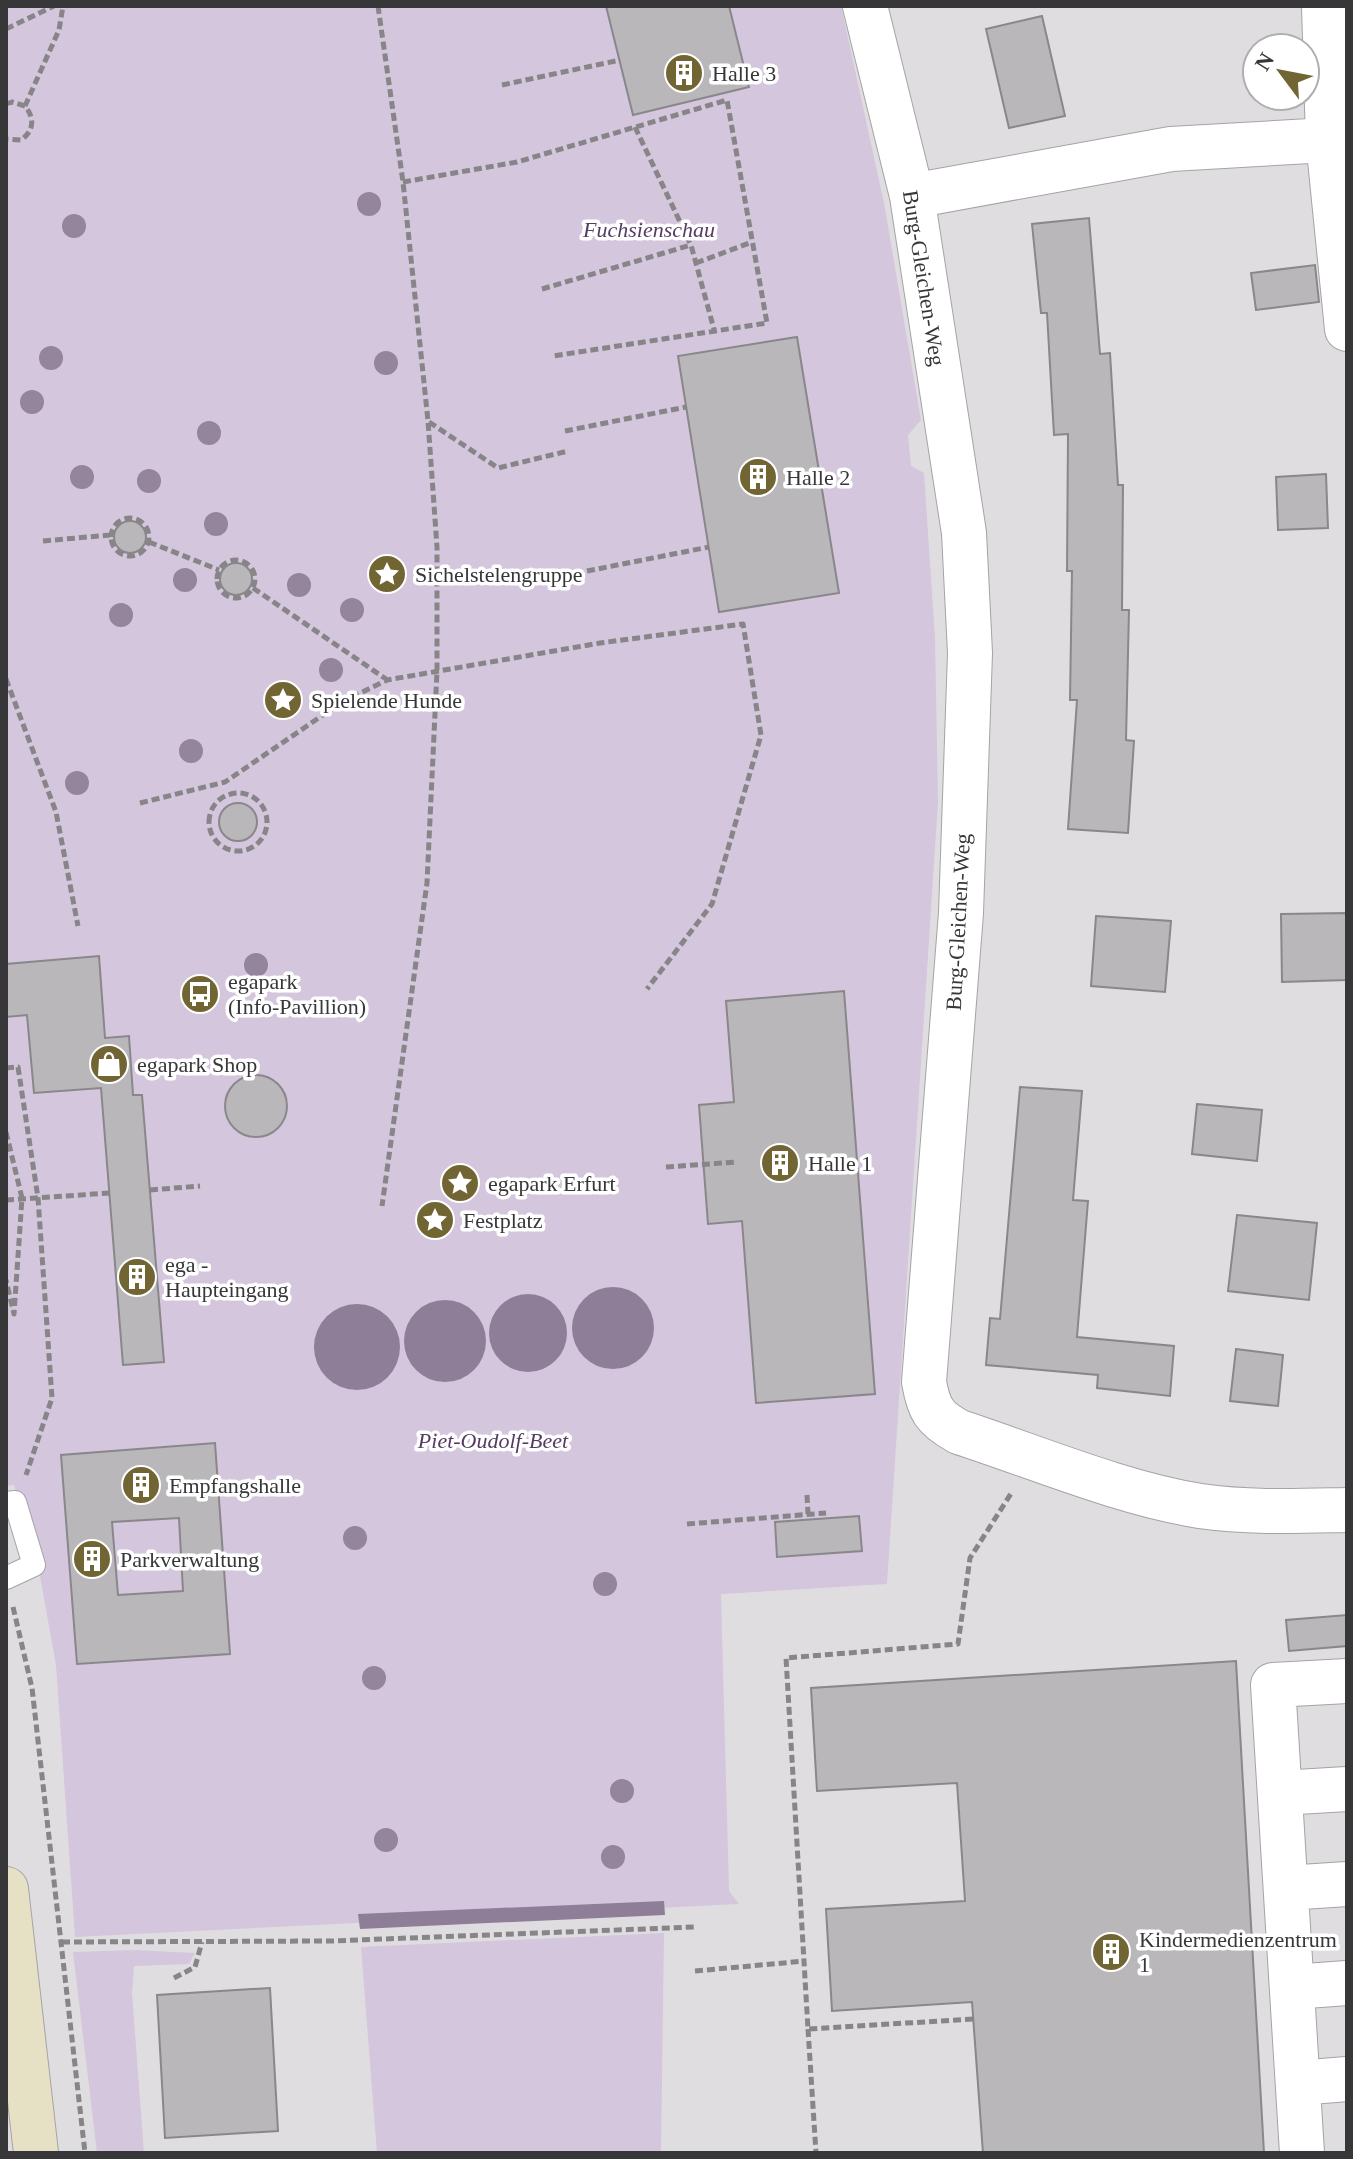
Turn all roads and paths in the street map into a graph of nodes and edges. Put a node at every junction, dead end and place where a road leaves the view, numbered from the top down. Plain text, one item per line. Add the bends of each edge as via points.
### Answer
1 (54, 6) edge
2 (63, 6) edge
3 (378, 6) edge
4 (865, 6) edge
5 (1324, 6) edge
6 (6, 29) edge
7 (620, 60) dead end
8 (502, 85) dead end
9 (6, 104) edge
10 (25, 106) junction
11 (635, 127) junction
12 (6, 139) edge
13 (1328, 140) junction
14 (403, 182) junction
15 (912, 196) junction
16 (752, 242) junction
17 (691, 245) junction
18 (696, 263) junction
19 (542, 289) dead end
20 (1347, 329) edge
21 (715, 333) junction
22 (553, 356) dead end
23 (686, 407) dead end
24 (428, 421) junction
25 (565, 431) dead end
26 (568, 451) dead end
27 (110, 535) junction
28 (43, 541) dead end
29 (149, 542) junction
30 (709, 547) dead end
31 (219, 570) junction
32 (587, 571) dead end
33 (253, 588) junction
34 (437, 671) junction
35 (6, 679) edge
36 (387, 680) junction
37 (225, 782) junction
38 (231, 794) junction
39 (140, 803) dead end
40 (78, 926) dead end
41 (647, 989) dead end
42 (6, 1068) edge
43 (6, 1132) edge
44 (737, 1162) dead end
45 (666, 1167) dead end
46 (200, 1186) dead end
47 (150, 1190) dead end
48 (110, 1193) dead end
49 (22, 1198) junction
50 (38, 1198) junction
51 (6, 1200) edge
52 (382, 1206) dead end
53 (6, 1280) edge
54 (1034, 1457) junction
55 (807, 1495) dead end
56 (11, 1502) edge
57 (1347, 1510) edge
58 (826, 1513) dead end
59 (808, 1514) junction
60 (687, 1524) dead end
61 (6, 1578) edge
62 (1347, 1681) edge
63 (1347, 1789) edge
64 (1280, 1793) junction
65 (1347, 1884) edge
66 (1286, 1888) junction
67 (6, 1889) edge
68 (695, 1927) dead end
69 (62, 1942) junction
70 (202, 1942) junction
71 (805, 1961) junction
72 (695, 1971) dead end
73 (174, 1978) dead end
74 (1347, 1983) edge
75 (1292, 1987) junction
76 (973, 2019) dead end
77 (808, 2029) junction
78 (1347, 2079) edge
79 (1298, 2083) junction
80 (36, 2153) edge
81 (85, 2153) edge
82 (816, 2153) edge
83 (1302, 2153) edge

1 - 6 path
2 - 10 path via 59,30
3 - 14 path
4 - 15 street, Burg-Gleichen-Weg
5 - 13 street
7 - 8 path
9 - 10 path
10 - 12 path via 32,117 31,130 21,140
11 - 14 path via 517,162
11 - 16 path via 727,100
11 - 17 path
13 - 15 street via 1171,149
13 - 20 street
14 - 24 path
15 - 54 street, Burg-Gleichen-Weg via 964,533 970,653 961,913 924,1382 928,1406 941,1422
16 - 18 path
16 - 21 path via 767,323
17 - 18 path
17 - 19 path
18 - 21 path
21 - 22 path
23 - 25 path
24 - 26 path via 498,468
24 - 34 path via 437,547
27 - 28 path
27 - 29 path via 113,548 124,556 143,552
27 - 29 path via 119,521 135,518 146,526
29 - 31 path
30 - 32 path
31 - 33 path via 242,560 252,568
31 - 33 path via 217,583 225,595 237,599
33 - 36 path
34 - 36 path
34 - 41 path via 743,624 761,735 712,904
34 - 52 path via 427,883
35 - 40 path via 56,812
36 - 37 path via 342,702
37 - 38 path
37 - 39 path
38 - 38 path via 256,799 266,816 264,836 249,849 221,846 210,829 213,809
42 - 50 path via 18,1067
43 - 49 path
44 - 45 path
46 - 47 path
48 - 50 path
49 - 50 path
49 - 51 path
49 - 53 path via 14,1314
50 - 56 path via 52,1398
54 - 57 street, Burg-Gleichen-Weg via 1198,1505 1250,1511
54 - 71 path via 970,1558 958,1644 786,1658
55 - 59 path
56 - 61 lane via 34,1565
58 - 59 path
59 - 60 path
61 - 69 path via 32,1688
62 - 64 street via 1273,1685
63 - 64 street
64 - 66 street
65 - 66 street
66 - 75 street
67 - 80 main road
68 - 70 path
69 - 70 path
69 - 81 path
70 - 73 path via 195,1967
71 - 72 path
71 - 77 path
74 - 75 street
75 - 79 street
76 - 77 path
77 - 82 path
78 - 79 street
79 - 83 street

